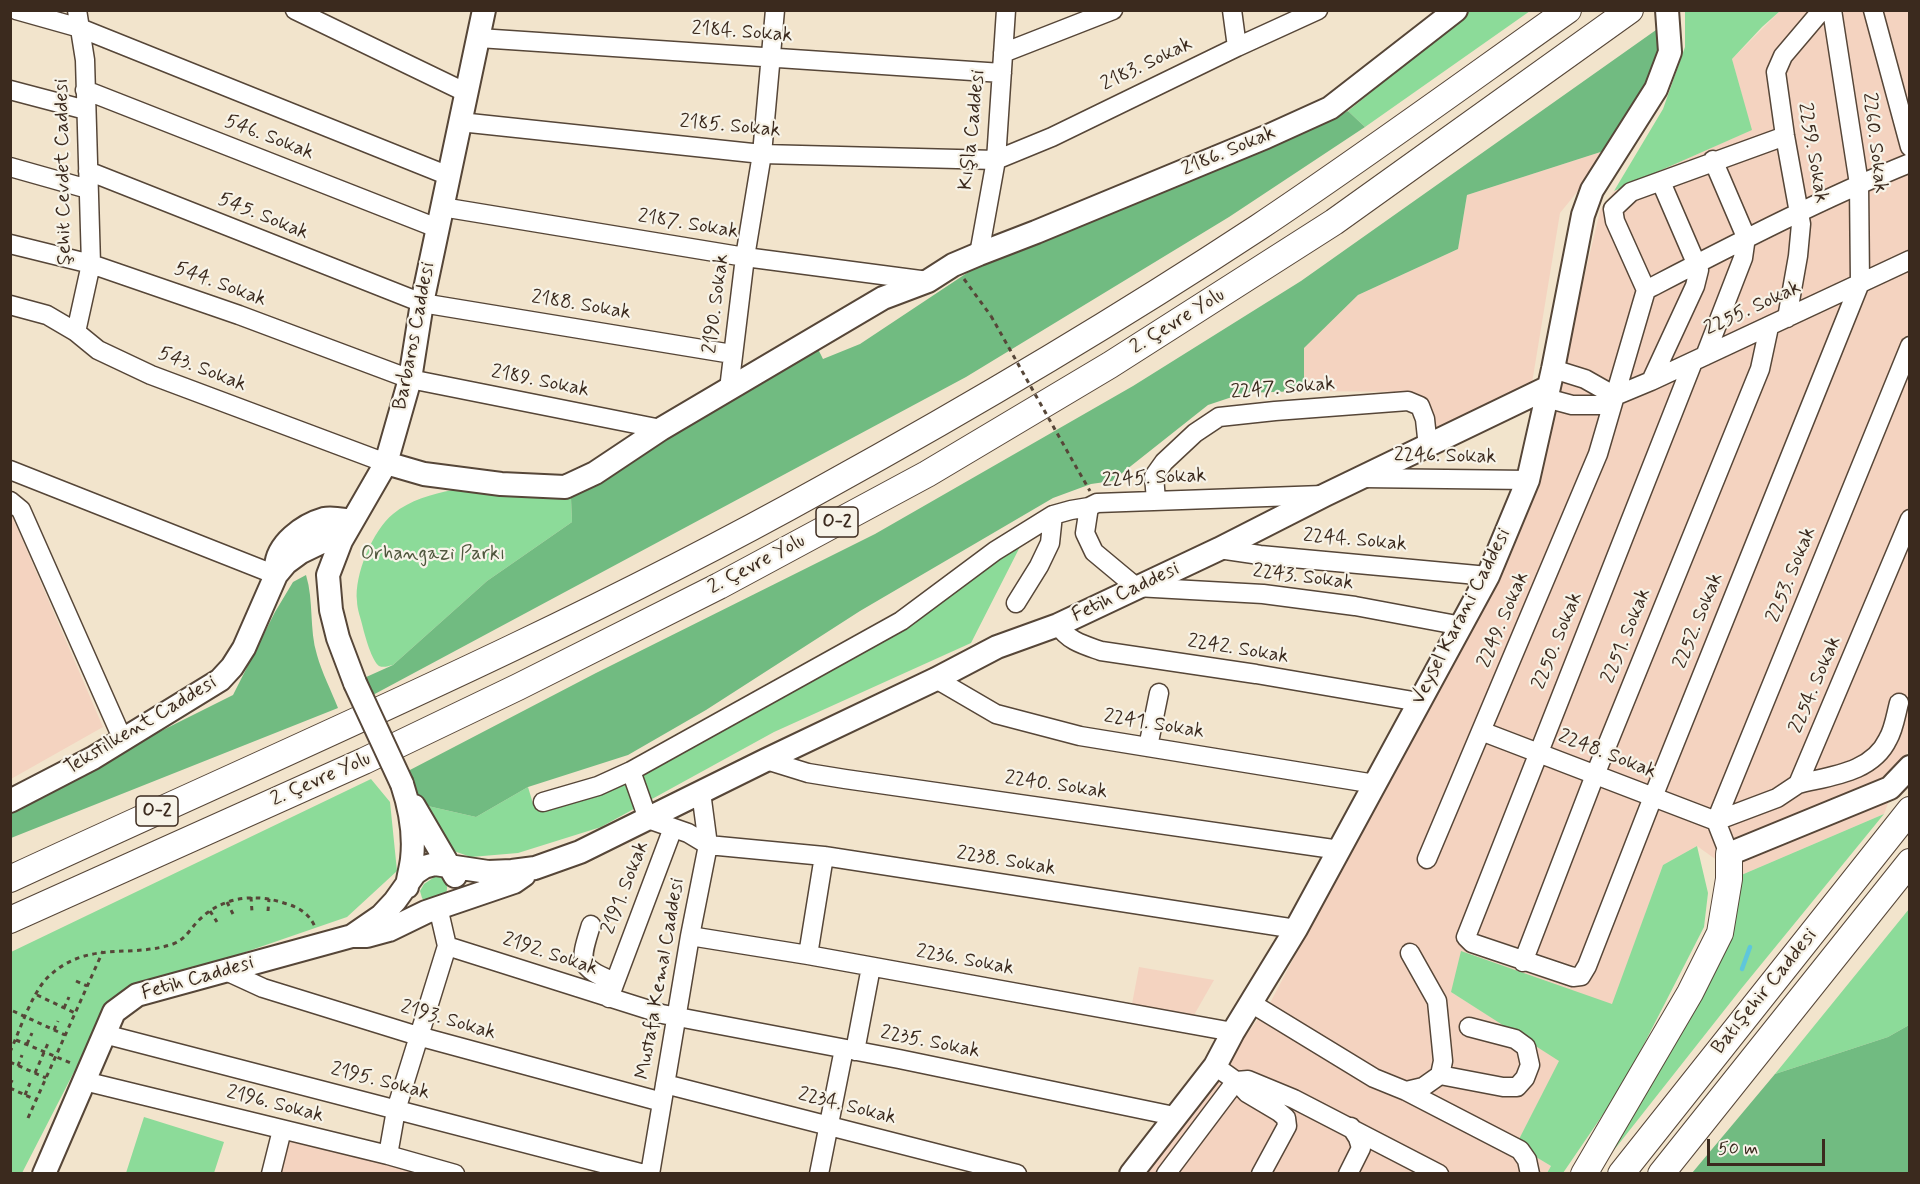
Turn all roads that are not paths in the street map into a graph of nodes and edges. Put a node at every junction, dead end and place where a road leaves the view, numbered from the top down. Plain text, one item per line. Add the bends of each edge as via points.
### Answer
1 (16, 10) edge
2 (295, 10) edge
3 (484, 10) edge
4 (776, 10) edge
5 (1006, 10) edge
6 (1113, 10) edge
7 (1232, 10) edge
8 (1318, 10) edge
9 (1456, 10) edge
10 (1568, 10) edge
11 (1630, 10) edge
12 (1667, 10) edge
13 (1822, 10) edge
14 (1832, 10) edge
15 (1873, 10) edge
16 (78, 19) edge
17 (478, 38) junction
18 (1237, 47) junction
19 (1003, 53) junction
20 (772, 57) junction
21 (1002, 73) junction
22 (10, 90) edge
23 (85, 90) junction
24 (467, 93) junction
25 (86, 110) junction
26 (460, 122) junction
27 (1785, 136) junction
28 (1910, 147) edge
29 (762, 154) junction
30 (996, 160) junction
31 (1713, 160) junction
32 (1910, 163) edge
33 (10, 167) edge
34 (449, 176) junction
35 (88, 180) junction
36 (1661, 182) junction
37 (1859, 184) junction
38 (1800, 213) junction
39 (439, 218) junction
40 (1746, 237) junction
41 (10, 244) edge
42 (979, 254) junction
43 (745, 257) junction
44 (1910, 260) edge
45 (1698, 263) junction
46 (91, 264) junction
47 (928, 281) junction
48 (1860, 283) junction
49 (1646, 290) junction
50 (422, 303) junction
51 (10, 305) edge
52 (1787, 318) junction
53 (1769, 327) junction
54 (76, 332) junction
55 (1910, 346) edge
56 (732, 354) junction
57 (1699, 359) junction
58 (410, 379) junction
59 (1652, 381) junction
60 (1549, 385) junction
61 (729, 389) junction
62 (1615, 396) junction
63 (661, 429) junction
64 (1428, 447) junction
65 (386, 463) junction
66 (10, 470) edge
67 (1361, 478) junction
68 (1528, 480) junction
69 (1325, 495) junction
70 (1156, 500) junction
71 (10, 501) edge
72 (1093, 505) junction
73 (1053, 515) junction
74 (1910, 519) edge
75 (352, 521) junction
76 (1219, 549) junction
77 (276, 575) junction
78 (328, 575) junction
79 (1488, 576) junction
80 (1136, 587) junction
81 (1016, 603) dead end
82 (1058, 625) junction
83 (1462, 626) junction
84 (936, 679) junction
85 (1159, 693) dead end
86 (1419, 702) junction
87 (1899, 703) dead end
88 (1481, 731) junction
89 (123, 740) junction
90 (1148, 747) junction
91 (1538, 752) junction
92 (766, 760) junction
93 (1910, 766) edge
94 (631, 771) junction
95 (1595, 775) junction
96 (402, 784) junction
97 (1375, 784) junction
98 (1798, 784) junction
99 (701, 792) junction
100 (1653, 797) junction
101 (14, 798) edge
102 (543, 802) dead end
103 (1910, 810) edge
104 (648, 819) junction
105 (1716, 821) junction
106 (673, 828) junction
107 (708, 845) junction
108 (1340, 850) junction
109 (1729, 854) junction
110 (824, 856) junction
111 (1427, 859) dead end
112 (1910, 862) edge
113 (450, 868) junction
114 (535, 868) junction
115 (10, 879) edge
116 (407, 884) junction
117 (440, 907) junction
118 (10, 920) edge
119 (591, 925) dead end
120 (1296, 929) junction
121 (352, 936) junction
122 (690, 936) junction
123 (447, 946) junction
124 (1410, 953) dead end
125 (808, 955) junction
126 (1523, 962) junction
127 (871, 967) junction
128 (225, 971) junction
129 (612, 990) junction
130 (1251, 1003) junction
131 (677, 1017) junction
132 (1468, 1027) dead end
133 (1233, 1032) junction
134 (104, 1034) junction
135 (418, 1036) junction
136 (849, 1050) junction
137 (1215, 1066) junction
138 (1440, 1075) junction
139 (86, 1076) junction
140 (1236, 1081) junction
141 (665, 1084) junction
142 (1406, 1091) junction
143 (662, 1102) junction
144 (396, 1110) junction
145 (1174, 1116) junction
146 (829, 1127) junction
147 (1351, 1127) junction
148 (282, 1130) junction
149 (388, 1155) junction
150 (1416, 1166) edge
151 (44, 1173) edge
152 (272, 1173) edge
153 (455, 1173) edge
154 (644, 1173) edge
155 (650, 1173) edge
156 (819, 1173) edge
157 (1017, 1173) edge
158 (1131, 1173) edge
159 (1166, 1173) edge
160 (1261, 1173) edge
161 (1348, 1173) edge
162 (1439, 1173) edge
163 (1530, 1173) edge
164 (1584, 1173) edge
165 (1621, 1173) edge
166 (1661, 1173) edge

1 - 16 street
2 - 24 street
3 - 17 main road, Barbaros Caddesi
4 - 20 street, 2190. Sokak
5 - 19 street, Kışla Caddesi
6 - 19 street
7 - 18 street
8 - 18 street, 2183. Sokak
9 - 42 main road, 2186. Sokak via 1330,108
10 - 115 highway, 2. Çevre Yolu / O-2 via 1253,231 1086,337 816,492 511,649
11 - 118 highway, 2. Çevre Yolu / O-2 via 1334,222 1110,365 927,474 719,586 528,682 364,761
12 - 60 main road, Veysel Karani Caddesi via 1670,52 1656,89 1592,190 1585,209
13 - 27 street, 2259. Sokak via 1783,56 1776,72
14 - 37 street, 2260. Sokak
15 - 28 street
16 - 23 street, Şehit Cevdet Caddesi
16 - 34 street
17 - 20 street, 2184. Sokak
17 - 24 main road, Barbaros Caddesi
18 - 30 street, 2183. Sokak
19 - 21 street, Kışla Caddesi
20 - 21 street, 2184. Sokak
20 - 29 street, 2190. Sokak
21 - 30 street, Kışla Caddesi
22 - 25 street
23 - 25 street, Şehit Cevdet Caddesi
23 - 39 street, 546. Sokak
24 - 26 main road, Barbaros Caddesi
25 - 35 street, Şehit Cevdet Caddesi
26 - 29 street, 2185. Sokak
26 - 34 main road, Barbaros Caddesi
27 - 31 street
27 - 38 street, 2259. Sokak
29 - 30 street, 2185. Sokak
29 - 43 street, 2190. Sokak
30 - 42 street, Kışla Caddesi
31 - 36 street
31 - 40 street
32 - 37 street
33 - 35 street, 545. Sokak
34 - 39 main road, Barbaros Caddesi
35 - 46 street, Şehit Cevdet Caddesi
35 - 50 street, 545. Sokak
36 - 45 street
36 - 49 street via 1630,192 1613,209
37 - 38 street
37 - 48 street, 2260. Sokak
38 - 40 street
38 - 52 street, 2259. Sokak via 1802,224
39 - 43 street, 2187. Sokak
39 - 50 main road, Barbaros Caddesi
40 - 45 street
40 - 57 street, 2250. Sokak via 1743,258
41 - 46 street, 544. Sokak
42 - 47 main road, 2186. Sokak
43 - 47 street, 2187. Sokak
43 - 56 street, 2190. Sokak
44 - 48 street, 2255. Sokak
45 - 49 street
45 - 59 street via 1695,286
46 - 54 street, Şehit Cevdet Caddesi
46 - 58 street, 544. Sokak
47 - 61 main road, 2186. Sokak via 883,298
48 - 52 street, 2255. Sokak
48 - 100 street, 2252. Sokak
49 - 62 street, 2249. Sokak
50 - 56 street, 2188. Sokak
50 - 58 main road, Barbaros Caddesi
51 - 54 street, 543. Sokak via 47,315
52 - 53 street, 2255. Sokak
53 - 57 street, 2255. Sokak
53 - 95 street, 2251. Sokak via 1760,369
54 - 65 street, 543. Sokak via 98,350 151,375
55 - 105 street, 2253. Sokak
56 - 61 street, 2190. Sokak
57 - 59 street, 2255. Sokak
57 - 91 street, 2250. Sokak
58 - 63 street, 2189. Sokak
58 - 65 main road, Barbaros Caddesi
59 - 62 street, 2255. Sokak
60 - 62 street via 1585,379
60 - 62 street, 2255. Sokak via 1572,405 1601,405
60 - 64 main road, Fetih Caddesi
60 - 68 main road, Veysel Karani Caddesi
61 - 63 main road, 2186. Sokak
62 - 88 street, 2249. Sokak via 1598,454
63 - 65 main road, 2186. Sokak via 595,473 565,487 424,474
64 - 67 main road, Fetih Caddesi
64 - 70 street, 2247. Sokak via 1420,406 1408,401 1219,417 1164,462 1154,476
65 - 75 main road, Barbaros Caddesi
66 - 77 street
67 - 68 street, 2246. Sokak
67 - 69 main road, Fetih Caddesi
68 - 79 main road, Veysel Karani Caddesi
69 - 70 street, 2245. Sokak
69 - 76 main road, Fetih Caddesi
70 - 72 street, 2245. Sokak
71 - 89 street via 21,510
72 - 73 street
72 - 80 street, 2245. Sokak via 1085,533 1094,552
73 - 81 street via 1050,543
73 - 94 street via 995,550 901,621
74 - 98 street, 2254. Sokak
75 - 77 main road via 330,538 301,552
75 - 78 main road, Barbaros Caddesi
76 - 79 street, 2244. Sokak
76 - 80 main road, Fetih Caddesi
77 - 78 main road via 291,568 316,569
77 - 89 main road, Tekstilkent Caddesi via 244,648 226,673
78 - 96 main road, Barbaros Caddesi, bridge via 338,638
79 - 83 main road, Veysel Karani Caddesi
80 - 82 main road, Fetih Caddesi
80 - 83 street, 2243. Sokak via 1263,594
82 - 84 main road, Fetih Caddesi via 997,647
82 - 86 street, 2242. Sokak via 1077,642 1101,651
83 - 86 main road, Veysel Karani Caddesi
84 - 90 street, 2241. Sokak via 996,714 1080,736
84 - 92 main road, Fetih Caddesi
85 - 90 street
86 - 97 main road, Veysel Karani Caddesi
87 - 98 street via 1888,739 1872,761 1847,772
88 - 91 street, 2248. Sokak
88 - 111 street, 2249. Sokak
89 - 101 main road, Tekstilkent Caddesi
90 - 97 street, 2241. Sokak
91 - 95 street, 2248. Sokak
91 - 126 street, 2250. Sokak via 1466,937
92 - 99 main road, Fetih Caddesi
92 - 108 street, 2240. Sokak via 845,779
93 - 109 main road via 1890,788
94 - 102 street via 598,786
94 - 104 street
95 - 100 street, 2248. Sokak
95 - 126 street, 2251. Sokak
96 - 113 main road
96 - 116 main road via 413,837
97 - 108 main road, Veysel Karani Caddesi
98 - 105 street via 1777,798
99 - 104 main road, Fetih Caddesi
99 - 107 street, Mustafa Kemal Caddesi
100 - 105 street, 2248. Sokak
100 - 126 street, 2252. Sokak via 1581,975 1573,977
103 - 165 highway, Batışehir Caddesi
104 - 106 street
104 - 114 main road, Fetih Caddesi via 580,852
105 - 109 street
106 - 107 street
106 - 129 street, 2191. Sokak
107 - 110 street, 2238. Sokak
107 - 122 street, Mustafa Kemal Caddesi
108 - 120 main road, Veysel Karani Caddesi
109 - 164 highway via 1730,879 1720,933 1690,993
110 - 120 street, 2238. Sokak
110 - 125 street
112 - 166 highway, Batışehir Caddesi
113 - 114 main road via 488,872
113 - 116 main road via 435,864 424,867
113 - 117 main road via 458,882
114 - 117 main road via 514,882
116 - 117 main road via 414,906
116 - 121 main road via 381,916
117 - 121 main road via 389,930
117 - 123 street
119 - 129 street via 582,955 586,967
120 - 130 main road, Veysel Karani Caddesi
121 - 128 main road, Fetih Caddesi
122 - 125 street, 2236. Sokak
122 - 131 street, Mustafa Kemal Caddesi
123 - 129 street, 2192. Sokak
123 - 135 street
124 - 138 street via 1437,1001 1443,1061
125 - 127 street, 2236. Sokak
127 - 133 street, 2236. Sokak
127 - 136 street
128 - 134 main road, Fetih Caddesi via 137,995 114,1012
128 - 135 street, 2193. Sokak via 263,988
129 - 131 street, 2192. Sokak
130 - 133 main road, Veysel Karani Caddesi
130 - 142 street via 1374,1078
131 - 136 street, 2235. Sokak
131 - 141 street, Mustafa Kemal Caddesi
132 - 138 street via 1515,1039 1526,1047 1530,1065 1525,1078 1517,1087 1503,1087
133 - 137 main road, Veysel Karani Caddesi
134 - 139 main road, Fetih Caddesi
134 - 144 street, 2195. Sokak
135 - 143 street, 2193. Sokak
135 - 144 street
136 - 145 street, 2235. Sokak
136 - 146 street
137 - 140 street
137 - 145 main road, Veysel Karani Caddesi
138 - 142 street via 1423,1087
139 - 148 street, 2196. Sokak
139 - 151 main road, Fetih Caddesi
140 - 147 street via 1248,1080
140 - 159 street
140 - 160 street via 1247,1093 1286,1118 1287,1126
141 - 143 street, Mustafa Kemal Caddesi
141 - 146 street, 2234. Sokak
142 - 163 street via 1520,1150
143 - 155 street, Mustafa Kemal Caddesi
144 - 149 street
144 - 154 street, 2195. Sokak
145 - 158 main road, Veysel Karani Caddesi
146 - 156 street
146 - 157 street, 2234. Sokak
147 - 150 street
147 - 161 street via 1361,1148
148 - 149 street, 2196. Sokak
148 - 152 street
149 - 153 street, 2196. Sokak
150 - 162 street

